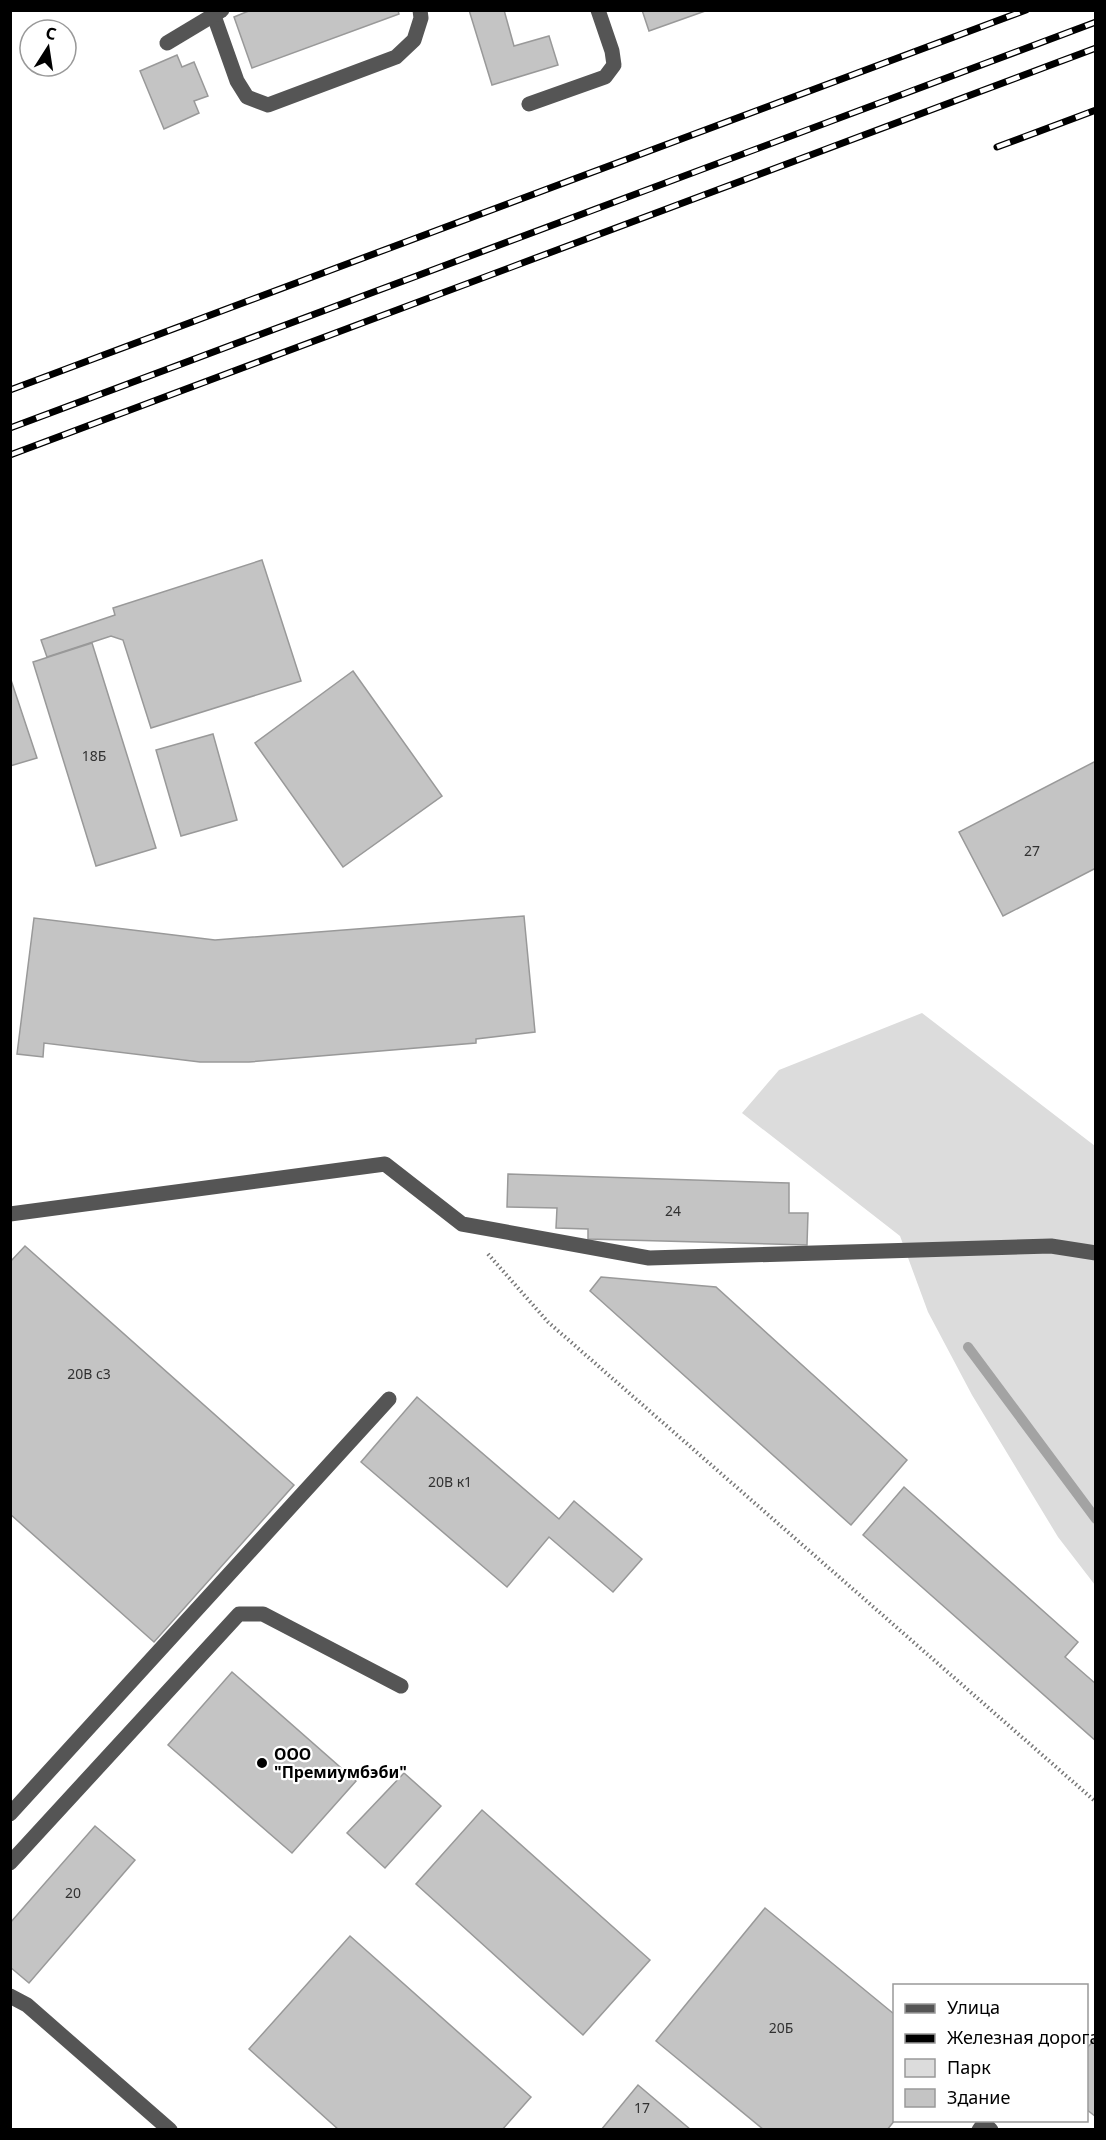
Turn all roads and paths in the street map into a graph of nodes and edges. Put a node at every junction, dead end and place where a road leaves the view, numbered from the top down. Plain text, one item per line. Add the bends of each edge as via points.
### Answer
1 (420, 10) edge
2 (598, 10) edge
3 (218, 13) edge
4 (167, 43) dead end
5 (529, 104) dead end
6 (10, 1214) edge
7 (462, 1224) junction
8 (1095, 1253) edge
9 (389, 1399) dead end
10 (401, 1686) dead end
11 (1095, 1802) edge
12 (10, 1814) edge
13 (10, 1863) edge
14 (10, 1996) edge
15 (170, 2130) edge
16 (979, 2130) edge
17 (991, 2130) edge

1 - 3 lane via 414,40 396,57 268,105 247,97 237,81
2 - 5 lane via 614,65 605,77
3 - 4 lane
6 - 7 lane via 386,1164
7 - 8 lane via 649,1258 1051,1246
7 - 11 path via 548,1322
9 - 12 lane
10 - 13 lane via 263,1614 239,1614
14 - 15 lane via 27,2005
16 - 17 lane via 984,2123

